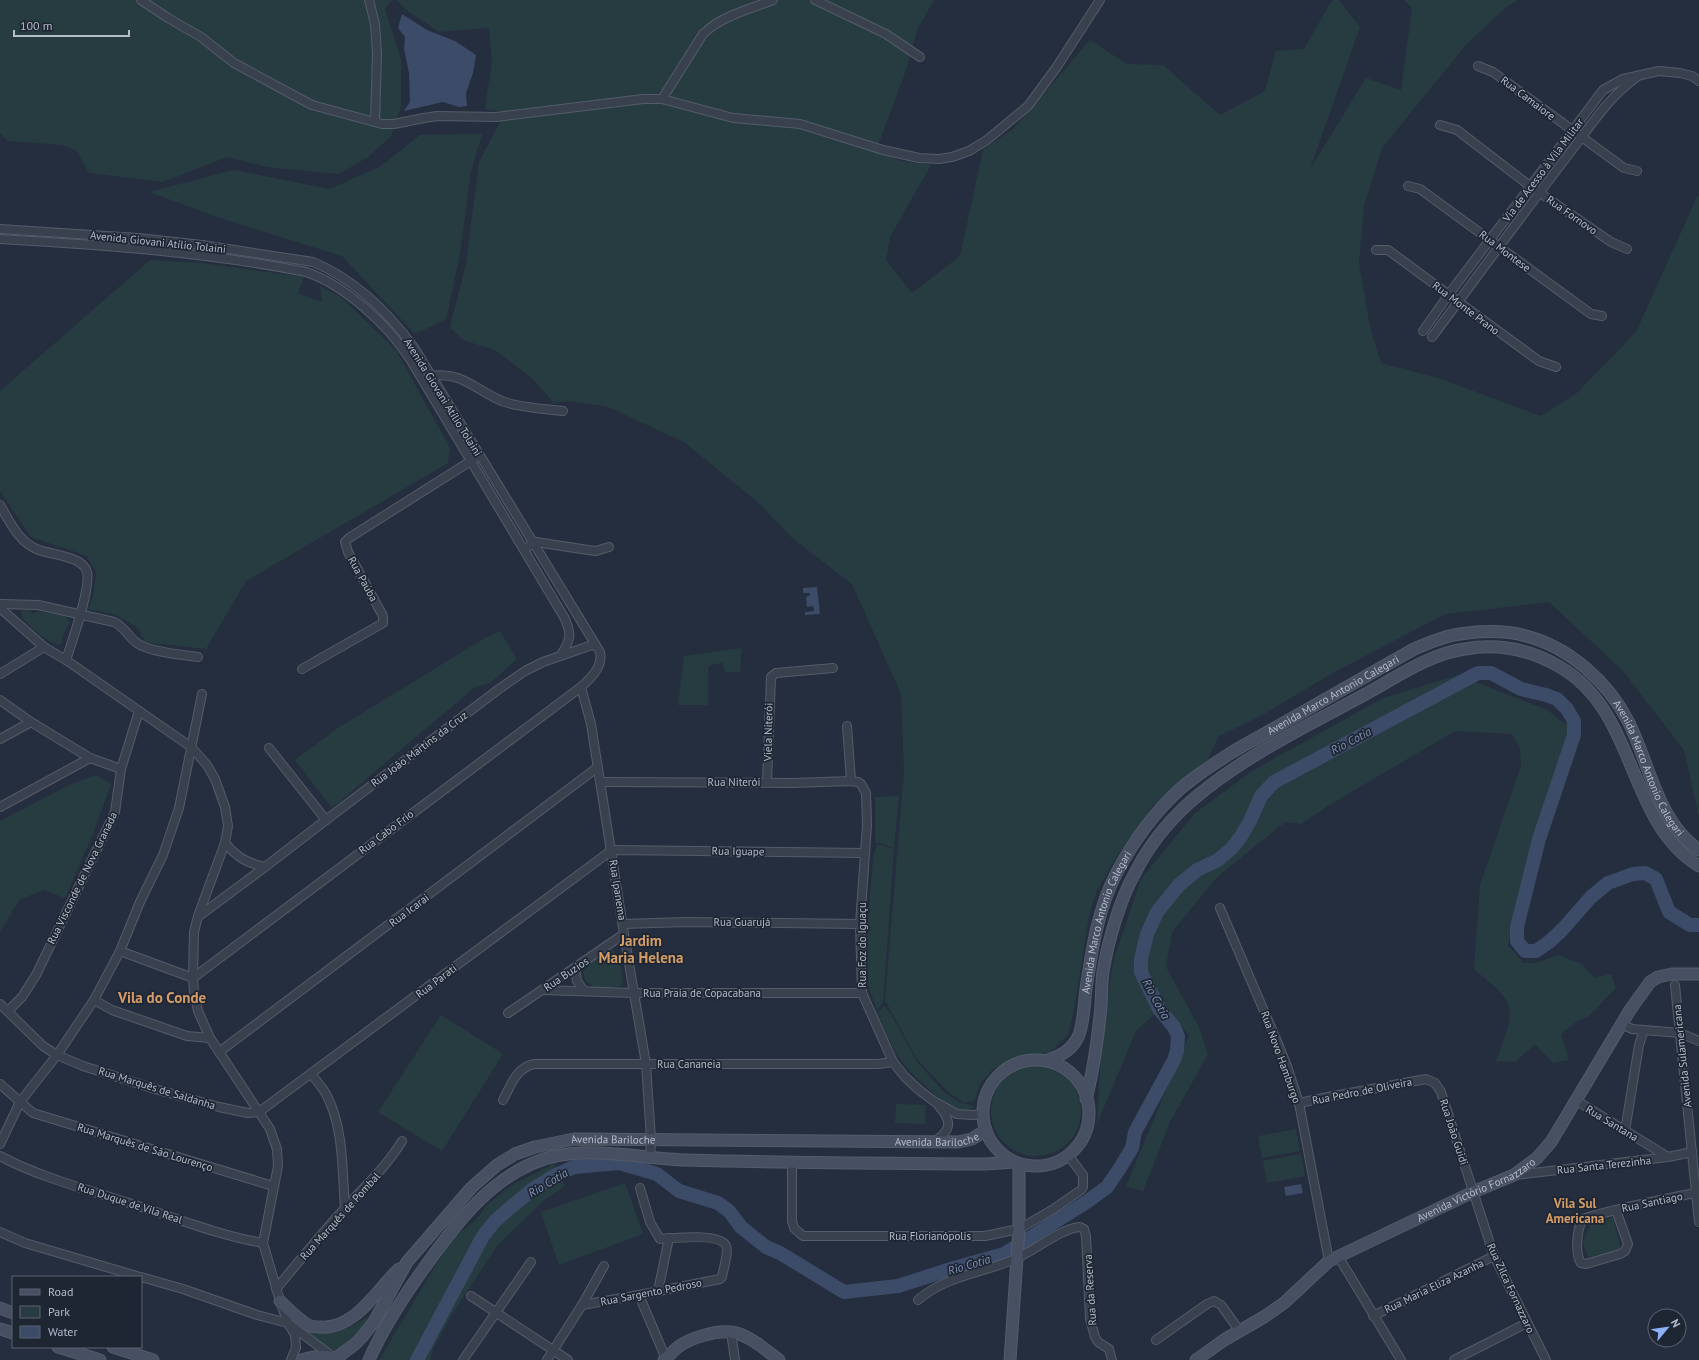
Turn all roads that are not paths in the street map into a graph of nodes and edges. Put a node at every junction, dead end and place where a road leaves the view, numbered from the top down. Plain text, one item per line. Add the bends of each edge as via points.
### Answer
1 (141, 0) edge
2 (369, 0) edge
3 (774, 0) edge
4 (815, 0) edge
5 (1100, 0) edge
6 (920, 57) dead end
7 (1478, 66) dead end
8 (1640, 76) junction
9 (1699, 81) edge
10 (662, 99) junction
11 (375, 122) junction
12 (1440, 125) dead end
13 (1572, 131) junction
14 (1582, 138) junction
15 (1637, 171) dead end
16 (1408, 186) dead end
17 (1530, 186) junction
18 (1540, 192) junction
19 (0, 229) edge
20 (0, 239) edge
21 (1491, 240) junction
22 (1499, 247) junction
23 (1627, 249) dead end
24 (1376, 250) dead end
25 (1449, 294) junction
26 (1458, 302) junction
27 (1602, 316) dead end
28 (1423, 331) dead end
29 (1432, 337) dead end
30 (1556, 367) dead end
31 (431, 376) junction
32 (563, 411) dead end
33 (479, 455) junction
34 (470, 461) junction
35 (0, 505) edge
36 (533, 544) junction
37 (608, 547) dead end
38 (524, 549) junction
39 (0, 604) edge
40 (0, 608) edge
41 (80, 614) junction
42 (595, 644) junction
43 (44, 647) junction
44 (583, 648) junction
45 (600, 652) junction
46 (561, 655) junction
47 (198, 657) dead end
48 (66, 660) junction
49 (833, 668) dead end
50 (302, 669) dead end
51 (0, 674) edge
52 (581, 687) junction
53 (202, 694) dead end
54 (0, 700) edge
55 (139, 711) junction
56 (31, 722) junction
57 (847, 726) dead end
58 (0, 739) edge
59 (191, 747) junction
60 (269, 748) dead end
61 (90, 758) junction
62 (598, 767) junction
63 (121, 769) junction
64 (851, 781) junction
65 (601, 782) junction
66 (767, 782) junction
67 (864, 788) joint
68 (0, 807) edge
69 (326, 820) junction
70 (225, 843) junction
71 (612, 850) junction
72 (1699, 850) edge
73 (865, 853) junction
74 (1699, 866) edge
75 (266, 867) junction
76 (1220, 908) dead end
77 (198, 916) junction
78 (623, 924) junction
79 (860, 924) junction
80 (624, 934) junction
81 (120, 951) junction
82 (575, 968) junction
83 (1699, 974) edge
84 (192, 978) junction
85 (1675, 985) dead end
86 (542, 990) junction
87 (584, 992) junction
88 (634, 993) junction
89 (862, 993) junction
90 (94, 1000) junction
91 (0, 1004) edge
92 (8, 1012) junction
93 (508, 1013) dead end
94 (1622, 1024) junction
95 (1644, 1030) junction
96 (1680, 1033) junction
97 (210, 1038) junction
98 (1699, 1041) edge
99 (220, 1052) junction
100 (57, 1055) junction
101 (1048, 1060) junction
102 (893, 1062) junction
103 (646, 1064) junction
104 (311, 1074) junction
105 (1426, 1079) joint
106 (0, 1084) edge
107 (1086, 1099) junction
108 (503, 1100) dead end
109 (1576, 1101) junction
110 (20, 1102) junction
111 (935, 1102) junction
112 (1298, 1104) junction
113 (259, 1112) junction
114 (983, 1114) junction
115 (986, 1130) junction
116 (1626, 1131) junction
117 (651, 1139) junction
118 (402, 1141) dead end
119 (936, 1141) junction
120 (0, 1144) edge
121 (1692, 1152) junction
122 (1068, 1155) junction
123 (0, 1156) edge
124 (1668, 1157) junction
125 (650, 1159) junction
126 (792, 1163) junction
127 (1016, 1163) junction
128 (1514, 1175) junction
129 (273, 1186) junction
130 (640, 1188) dead end
131 (1473, 1192) junction
132 (1695, 1193) junction
133 (345, 1208) junction
134 (1616, 1210) junction
135 (1699, 1222) edge
136 (0, 1232) edge
137 (1018, 1234) junction
138 (669, 1238) junction
139 (263, 1243) junction
140 (1494, 1256) junction
141 (1017, 1257) junction
142 (1334, 1258) junction
143 (407, 1262) junction
144 (531, 1262) dead end
145 (604, 1266) dead end
146 (138, 1276) edge
147 (142, 1277) edge
148 (276, 1289) junction
149 (658, 1291) junction
150 (639, 1295) junction
151 (471, 1296) dead end
152 (918, 1300) dead end
153 (280, 1301) junction
154 (582, 1305) junction
155 (0, 1308) edge
156 (12, 1313) edge
157 (495, 1313) junction
158 (1373, 1316) junction
159 (1527, 1322) junction
160 (288, 1323) junction
161 (0, 1329) edge
162 (1239, 1330) junction
163 (731, 1332) junction
164 (12, 1333) edge
165 (1156, 1340) dead end
166 (61, 1348) edge
167 (116, 1348) edge
168 (552, 1350) junction
169 (336, 1358) edge
170 (665, 1359) edge
171 (100, 1360) edge
172 (153, 1360) edge
173 (290, 1360) edge
174 (302, 1360) edge
175 (369, 1360) edge
176 (463, 1360) edge
177 (547, 1360) edge
178 (568, 1360) edge
179 (736, 1360) edge
180 (779, 1360) edge
181 (1010, 1360) edge
182 (1112, 1360) edge
183 (1196, 1360) edge
184 (1401, 1360) edge
185 (1454, 1360) edge
186 (1546, 1360) edge

1 - 11 street via 201,37 234,63 294,96 312,105
2 - 11 street via 375,24 377,54
3 - 10 street via 709,28
4 - 6 street via 886,34
5 - 10 street via 1028,106 987,140 969,151 952,157 919,158 883,150 800,124 733,118
7 - 13 street, Rua Camaiore via 1493,72
8 - 9 street, Via de Acesso à Vila Militar via 1659,71 1680,73
8 - 13 street, Via de Acesso à Vila Militar via 1622,79 1603,90
8 - 14 street via 1616,94
10 - 11 street via 643,99 496,117 431,117 388,125
12 - 17 street, Rua Fornovo via 1457,130
13 - 14 street, Rua Camaiore
13 - 17 street, Via de Acesso à Vila Militar
14 - 15 street, Rua Camaiore via 1624,168
14 - 18 street
16 - 21 street, Rua Montese via 1420,189
17 - 18 street, Rua Fornovo
17 - 21 street, Via de Acesso à Vila Militar
18 - 22 street
18 - 23 street, Rua Fornovo via 1611,242
19 - 31 street, Avenida Giovani Atílio Tolaini via 138,238 313,262 343,278 400,328
20 - 34 street, Avenida Giovani Atílio Tolaini via 148,248 288,268 319,276 355,301 399,342
21 - 22 street, Rua Montese
21 - 25 street, Via de Acesso à Vila Militar
22 - 26 street
22 - 27 street, Rua Montese via 1591,314
24 - 25 street, Rua Monte Prano via 1388,250
25 - 26 street, Rua Monte Prano
25 - 28 street, Via de Acesso à Vila Militar
26 - 29 street
26 - 30 street, Rua Monte Prano via 1539,362
31 - 32 street via 443,374 460,378 502,402
31 - 33 street, Avenida Giovani Atílio Tolaini
33 - 34 street
33 - 36 street, Avenida Giovani Atílio Tolaini
34 - 38 street, Avenida Giovani Atílio Tolaini
34 - 50 street, Rua Paúba via 345,542 383,616 383,623
35 - 41 street via 17,533 30,546 75,560 87,570 85,597
36 - 37 street via 536,542 596,551
36 - 38 street
36 - 42 street, Avenida Giovani Atílio Tolaini
38 - 46 street, Avenida Giovani Atílio Tolaini via 569,628 568,643
39 - 41 street via 38,605
40 - 43 street
41 - 47 street via 121,625 136,643 148,649
41 - 48 street
42 - 44 street, Rua João Martins da Cruz
42 - 45 street, Avenida Giovani Atílio Tolaini
43 - 48 street
43 - 51 street
44 - 45 street
44 - 46 street, Rua João Martins da Cruz
45 - 52 street via 597,669
46 - 69 street, Rua João Martins da Cruz via 525,671 499,689
48 - 55 street
49 - 66 street, Viela Niterói via 773,674 769,682
52 - 62 street, Rua Ipanema via 591,724
52 - 84 street, Rua Cabo Frio
53 - 59 street
54 - 56 street
55 - 59 street
55 - 63 street, Rua Visconde de Nova Granada
56 - 58 street
56 - 61 street
57 - 64 street
59 - 70 street via 207,765 221,792 228,826
59 - 81 street via 178,808 164,855 140,902
60 - 69 street
61 - 63 street
61 - 68 street
62 - 65 street, Rua Ipanema
62 - 99 street, Rua Icarai
63 - 92 street, Rua Visconde de Nova Granada via 115,812 36,975 22,997
64 - 66 street, Rua Niterói
64 - 67 street, Rua Niterói via 858,782
65 - 66 street, Rua Niterói
65 - 71 street, Rua Ipanema
67 - 73 street, Rua Foz do Iguaçu via 867,825
69 - 75 street, Rua João Martins da Cruz
70 - 75 street via 236,855 250,863
70 - 77 street
71 - 73 street, Rua Iguape
71 - 78 street, Rua Ipanema
71 - 104 street, Rua Parati
72 - 101 main road, Avenida Marco Antonio Calegari via 1678,832 1664,809 1628,721 1617,703 1605,686 1572,657 1546,643 1503,632 1459,634 1436,640 1414,649 1234,751 1179,790 1157,813 1116,873 1102,907 1092,949 1078,1036 1069,1050
73 - 79 street, Rua Foz do Iguaçu
74 - 107 main road, Avenida Marco Antonio Calegari via 1686,858 1669,841 1641,790 1626,749 1612,722 1596,699 1567,671 1542,658 1498,646 1462,649 1438,656 1244,763 1189,803 1170,823 1134,873 1122,900 1103,972 1101,1015 1093,1073
75 - 77 street, Rua João Martins da Cruz
76 - 112 street, Rua Novo Hamburgo via 1287,1066
77 - 84 street via 194,932
78 - 79 street, Rua Guarujá
78 - 80 street, Rua Ipanema
79 - 89 street, Rua Foz do Iguaçu
80 - 82 street, Rua Buzios
80 - 88 street, Rua Ipanema
81 - 84 street
81 - 90 street
82 - 86 street, Rua Buzios
82 - 87 street via 577,981
83 - 94 main road, Avenida Victório Fornazzaro via 1672,974 1650,982
84 - 97 street via 198,1011
85 - 96 street, Avenida Sulamericana
86 - 87 street, Rua Praia de Copacabana
86 - 93 street, Rua Buzios
87 - 88 street, Rua Praia de Copacabana
88 - 89 street, Rua Praia de Copacabana
88 - 103 street, Rua Ipanema
89 - 102 street, Rua Foz do Iguaçu
90 - 97 street via 112,1010 187,1036
90 - 100 street
91 - 92 street
92 - 100 street via 43,1046
94 - 95 street via 1632,1029
94 - 109 main road, Avenida Victório Fornazzaro
95 - 96 street
95 - 116 street via 1639,1046
96 - 98 street
96 - 121 street, Avenida Sulamericana
97 - 99 street
99 - 113 street
100 - 110 street
100 - 113 street, Rua Marquês de Saldanha via 82,1066 155,1089 219,1107 248,1113
101 - 107 main road via 1072,1074
101 - 114 main road via 1020,1062 997,1076 984,1100
102 - 103 street, Rua Cananeia
102 - 111 street, Rua Foz do Iguaçu via 905,1077
103 - 108 street, Rua Cananeia via 525,1066 518,1072
103 - 117 street, Rua Ipanema
104 - 113 street, Rua Parati
104 - 133 street via 326,1094 340,1139
105 - 112 street, Rua Pedro de Oliveira
105 - 131 street, Rua João Guidi via 1435,1083 1441,1092
106 - 110 street, Rua Marquês de São Lourenço
107 - 122 main road via 1087,1124 1080,1141
109 - 116 street, Rua Santana
109 - 128 main road, Avenida Victório Fornazzaro via 1546,1148
110 - 120 street
110 - 129 street, Rua Marquês de São Lourenço via 33,1113
111 - 114 street, Rua Foz do Iguaçu via 957,1114
111 - 119 street, Rua Foz do Iguaçu via 949,1122 946,1131
112 - 142 street, Rua Novo Hamburgo
113 - 129 street via 270,1129 277,1149 278,1166
114 - 115 main road
115 - 119 main road, Avenida Bariloche via 966,1141
115 - 127 main road via 994,1145
116 - 124 street, Rua Santana
117 - 119 main road, Avenida Bariloche
117 - 125 street, Rua Ipanema
117 - 143 main road, Avenida Bariloche via 574,1139 514,1154 497,1165 472,1188
118 - 133 street, Rua Marquês de Pombal via 385,1166
121 - 124 street, Rua Santa Terezinha
121 - 132 street, Avenida Sulamericana
122 - 127 main road via 1053,1163 1036,1167
122 - 137 street, Rua Florianópolis via 1082,1175 1083,1187
123 - 139 street, Rua Duque de Vila Real via 17,1165 101,1194 237,1238
124 - 128 street, Rua Santa Terezinha
125 - 126 main road, Avenida Bariloche
125 - 175 main road, Avenida Bariloche via 600,1153 567,1154 531,1164 504,1180 447,1236 408,1291
126 - 127 main road, Avenida Bariloche
126 - 137 street, Rua Florianópolis via 792,1221 794,1228 803,1236
127 - 137 main road
128 - 131 main road, Avenida Victório Fornazzaro
129 - 139 street
130 - 138 street via 650,1222 660,1239
131 - 140 street, Rua Zilca Fornazzaro
131 - 142 main road, Avenida Victório Fornazzaro
132 - 134 street, Rua Santiago
132 - 135 street, Avenida Sulamericana
133 - 148 street, Rua Marquês de Pombal
134 - 134 street, Rua Santiago via 1628,1244 1625,1251 1586,1264 1581,1263 1578,1234 1582,1221
136 - 146 street via 26,1243
137 - 141 main road
138 - 149 street
138 - 149 street, Rua Sargento Pedroso via 714,1238 724,1242 727,1248 722,1277
139 - 148 street
140 - 158 street, Rua Maria Eliza Azanha
140 - 159 street, Rua Zilca Fornazzaro
141 - 152 street via 953,1279 924,1294
141 - 181 main road
141 - 182 street, Rua da Reserva via 1070,1229 1084,1229 1092,1330 1098,1342 1109,1349
142 - 158 street, Rua Novo Hamburgo
142 - 162 main road, Avenida Victório Fornazzaro via 1284,1303
143 - 153 main road via 358,1312 336,1326 310,1326
143 - 169 main road, Avenida Bariloche via 374,1322 354,1345
144 - 157 street
145 - 154 street
147 - 160 street
148 - 153 street
149 - 150 street, Rua Sargento Pedroso
150 - 154 street, Rua Sargento Pedroso
150 - 170 street
151 - 157 street
153 - 160 street
154 - 168 street
155 - 156 main road
157 - 168 street
157 - 176 street
158 - 184 street, Rua Novo Hamburgo
159 - 185 street
159 - 186 street, Rua Zilca Fornazzaro
160 - 169 street
160 - 173 street via 295,1335 296,1348
161 - 164 main road
162 - 165 street via 1221,1305 1214,1301
162 - 183 main road, Avenida Victório Fornazzaro
163 - 170 main road via 688,1341
163 - 179 street
163 - 180 main road via 744,1337
166 - 171 main road
167 - 172 main road
168 - 177 street
168 - 178 street
169 - 174 main road via 313,1357

